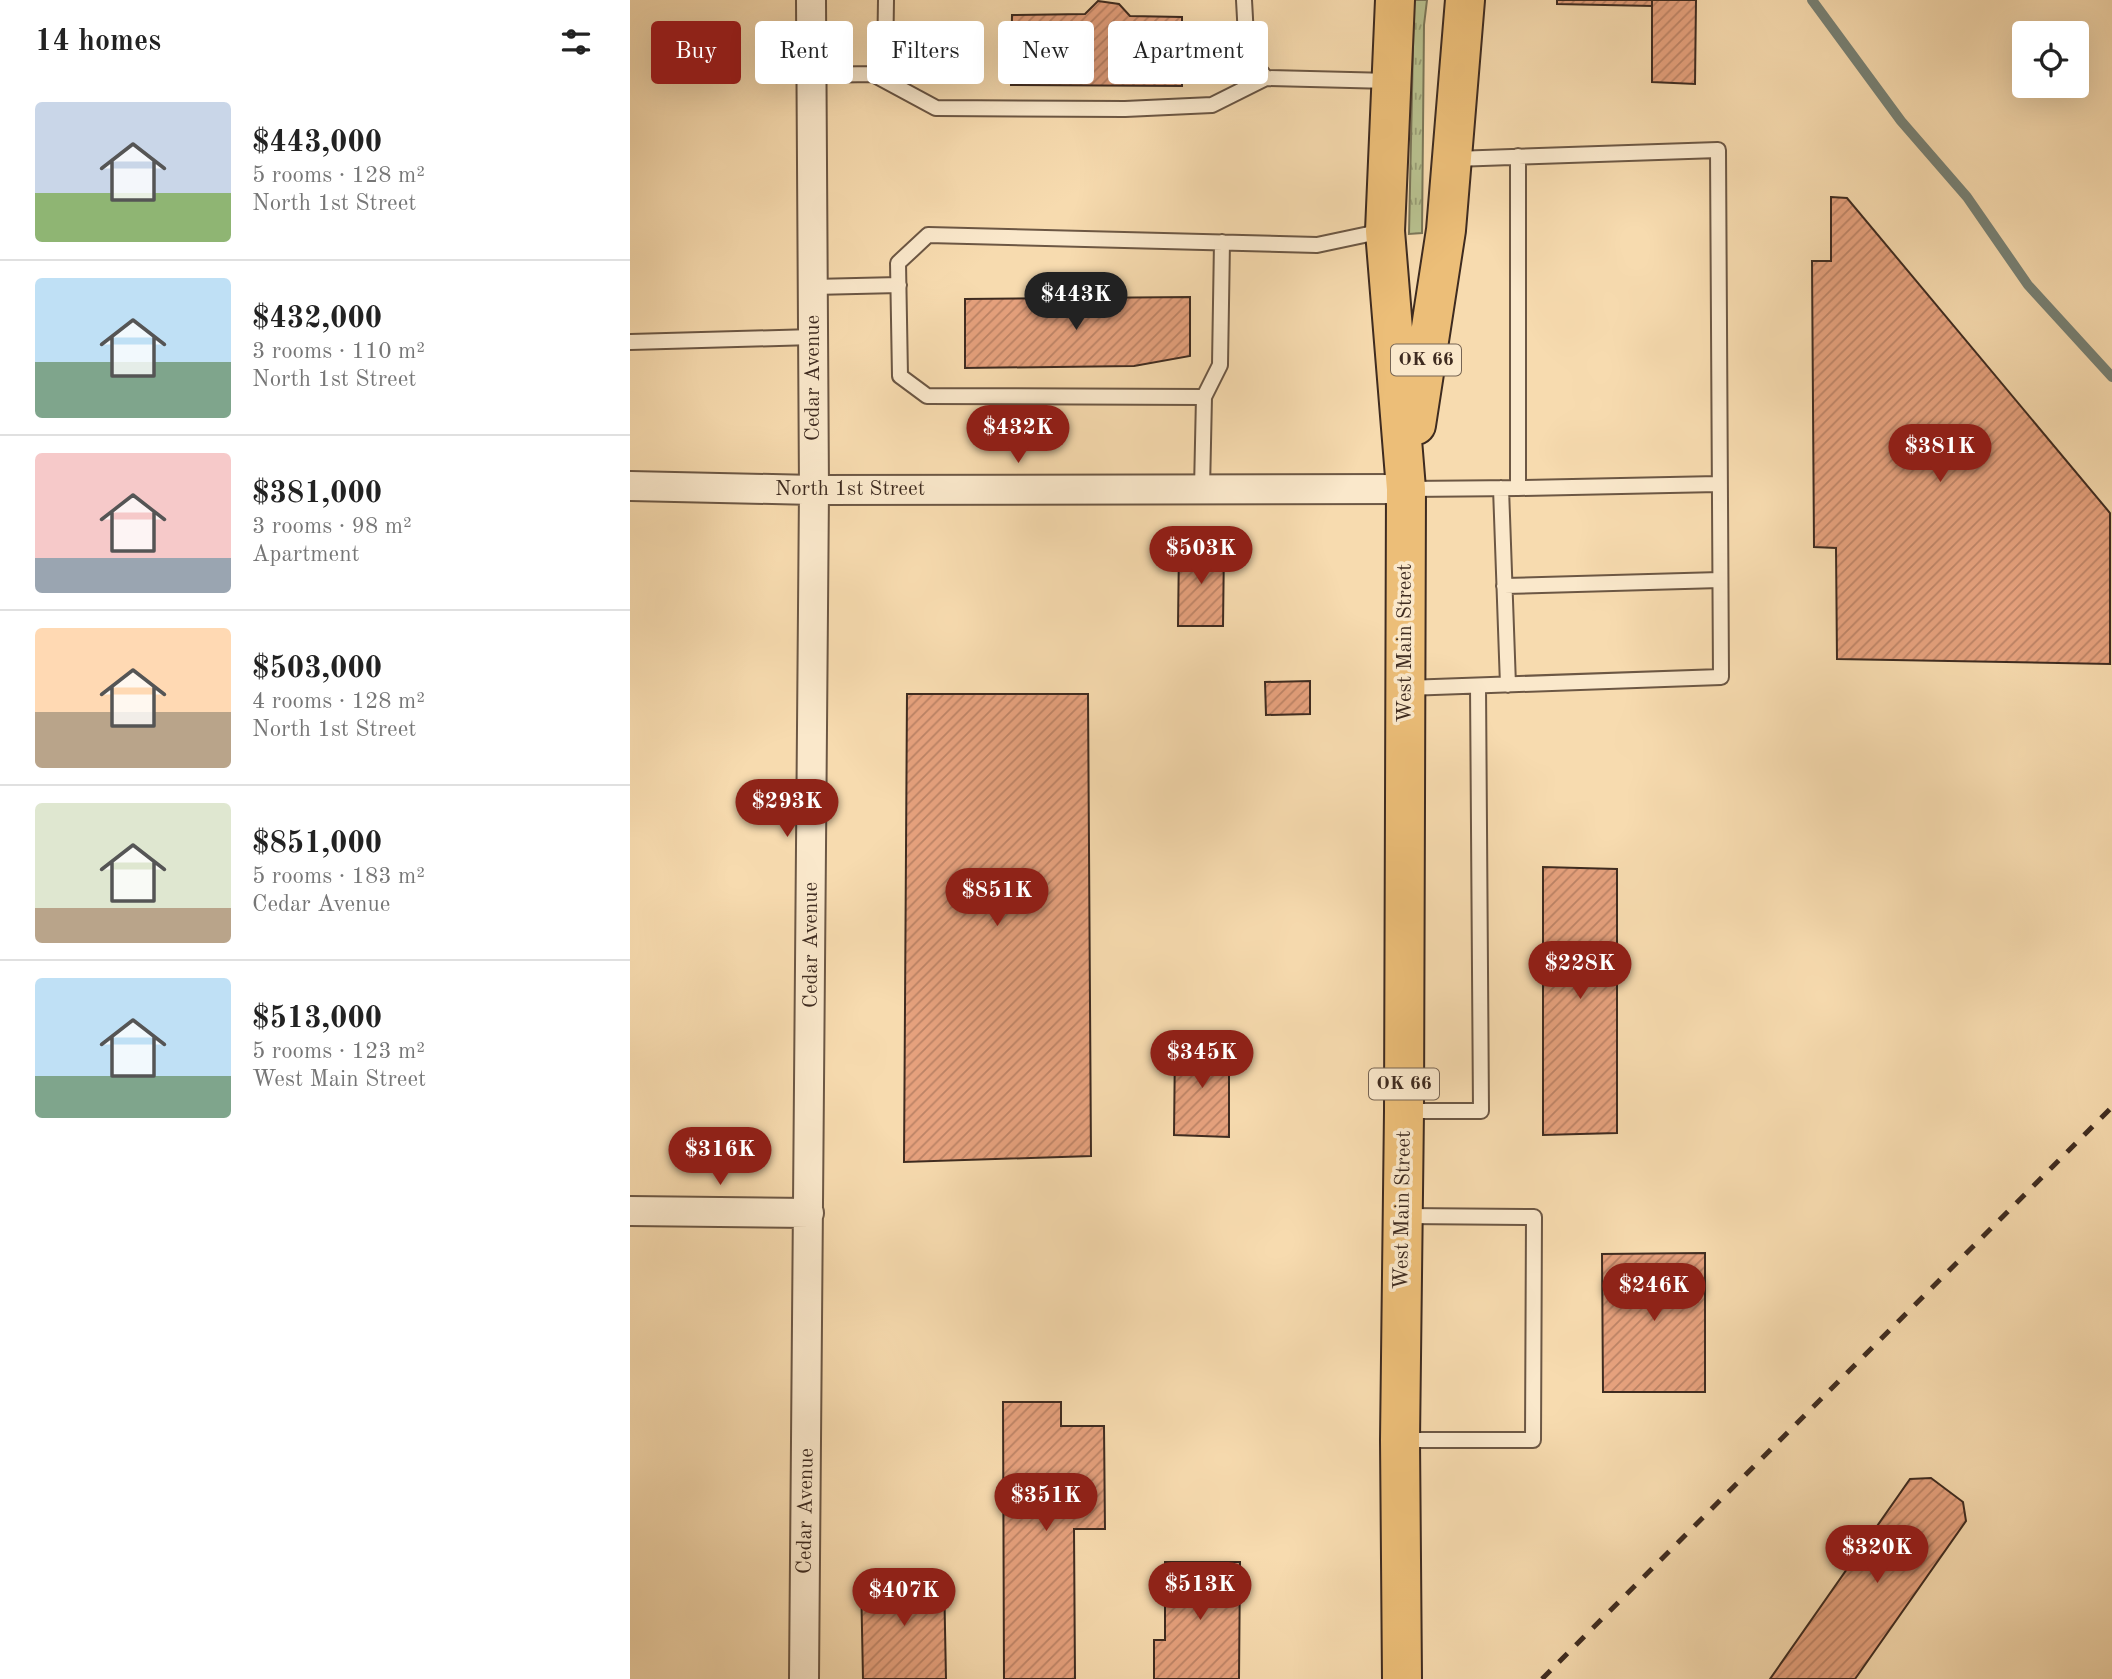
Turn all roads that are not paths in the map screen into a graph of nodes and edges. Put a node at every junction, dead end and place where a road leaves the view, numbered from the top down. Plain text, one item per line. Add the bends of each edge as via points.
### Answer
1 (811, 0) edge
2 (886, 0) edge
3 (1244, 0) edge
4 (1395, 0) edge
5 (1465, 0) edge
6 (811, 21) edge
7 (886, 21) edge
8 (1245, 21) edge
9 (1268, 78) edge
10 (1391, 81) junction
11 (811, 84) edge
12 (892, 84) edge
13 (1254, 84) edge
14 (1518, 156) junction
15 (1450, 159) junction
16 (1385, 231) junction
17 (1222, 242) junction
18 (898, 285) junction
19 (813, 287) junction
20 (813, 337) junction
21 (630, 342) edge
22 (1205, 397) junction
23 (1718, 484) junction
24 (630, 486) edge
25 (1501, 488) junction
26 (1518, 488) junction
27 (1202, 489) junction
28 (1406, 489) junction
29 (814, 490) junction
30 (1720, 580) junction
31 (1504, 586) junction
32 (1508, 685) junction
33 (1478, 686) junction
34 (1405, 688) junction
35 (1404, 1111) junction
36 (630, 1211) edge
37 (809, 1213) junction
38 (1403, 1216) junction
39 (1400, 1440) junction
40 (804, 1679) edge
41 (1402, 1679) edge

1 - 6 street, Cedar Avenue
2 - 7 lane
3 - 8 lane
4 - 10 main road, West Main Street / OK 66
5 - 15 main road, West Main Street / OK 66
9 - 10 lane
10 - 16 main road, West Main Street / OK 66
11 - 19 street, Cedar Avenue
12 - 13 lane via 936,108 1212,105
14 - 15 lane
14 - 23 lane via 1718,150
14 - 26 lane
15 - 28 main road, West Main Street / OK 66 via 1446,230
16 - 17 lane via 1317,245
16 - 28 main road, West Main Street / OK 66
17 - 18 lane via 928,235 898,263
17 - 22 lane via 1220,365
18 - 19 lane
18 - 22 lane via 900,376 927,396
19 - 20 street, Cedar Avenue
20 - 21 lane
20 - 29 street, Cedar Avenue
22 - 27 lane
23 - 26 lane
23 - 30 lane
24 - 29 street, North 1st Street
25 - 26 lane
25 - 28 lane
25 - 31 lane
27 - 28 street, North 1st Street
27 - 29 street, North 1st Street
28 - 34 main road, West Main Street / OK 66
29 - 37 street, Cedar Avenue
30 - 31 lane
30 - 32 lane via 1721,677
31 - 32 lane
32 - 33 lane
33 - 34 lane
33 - 35 lane via 1480,1111
34 - 35 main road, West Main Street / OK 66
35 - 38 main road, West Main Street / OK 66
36 - 37 street
37 - 40 street, Cedar Avenue
38 - 39 main road, West Main Street / OK 66
38 - 39 lane via 1534,1217 1533,1440
39 - 41 main road, West Main Street / OK 66

